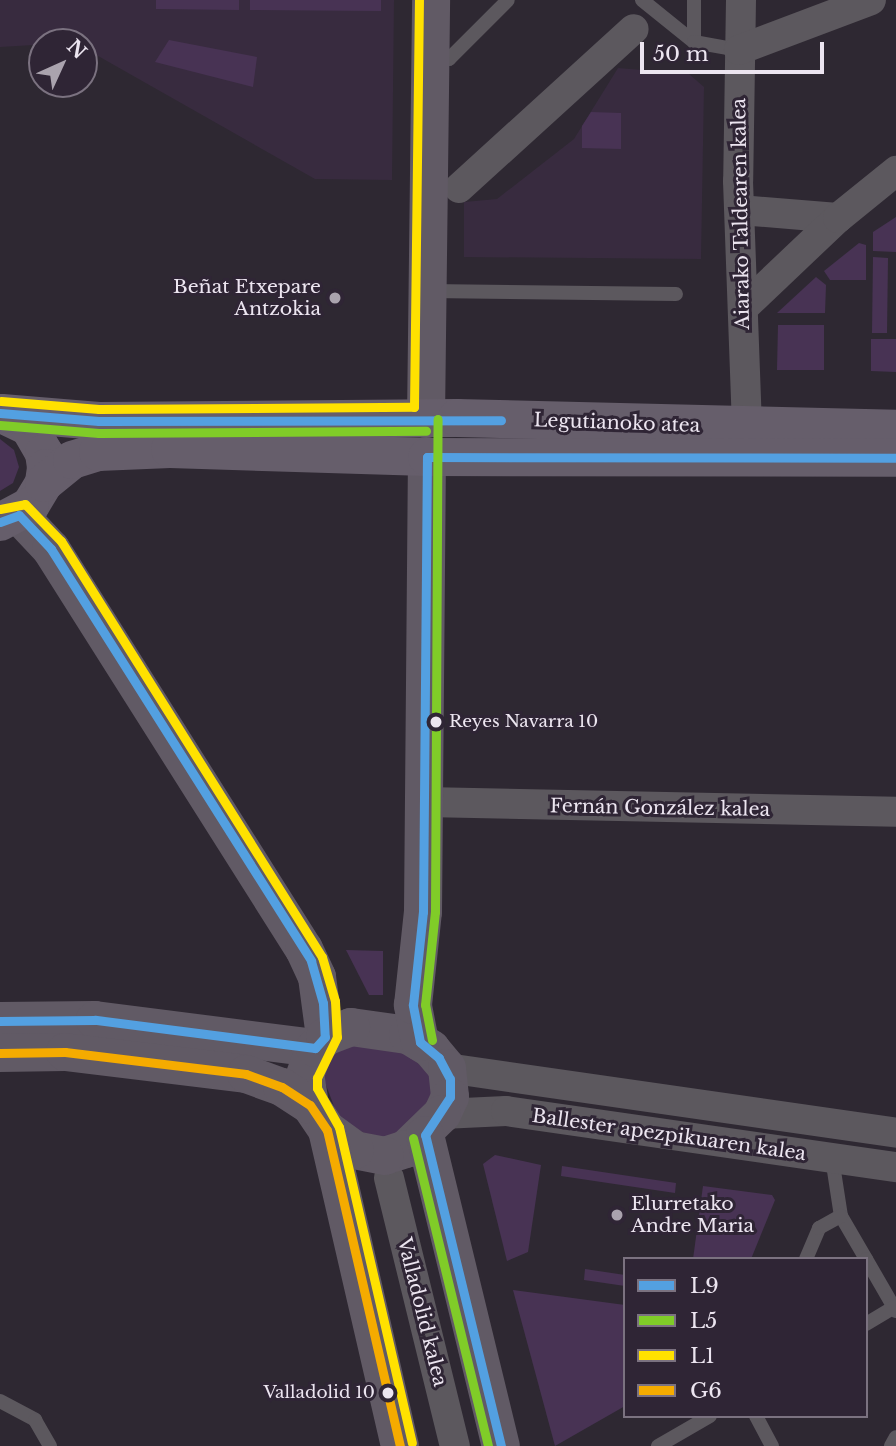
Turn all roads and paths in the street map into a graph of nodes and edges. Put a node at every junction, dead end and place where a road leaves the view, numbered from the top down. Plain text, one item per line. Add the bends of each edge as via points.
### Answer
1 (430, 0) edge
2 (508, 0) edge
3 (642, 0) edge
4 (694, 0) edge
5 (741, 0) edge
6 (871, 0) edge
7 (634, 29) dead end
8 (694, 42) junction
9 (739, 50) junction
10 (430, 59) junction
11 (896, 171) edge
12 (459, 188) dead end
13 (740, 210) junction
14 (838, 218) junction
15 (426, 291) junction
16 (676, 293) dead end
17 (743, 308) junction
18 (1, 413) edge
19 (426, 419) junction
20 (747, 428) junction
21 (896, 429) edge
22 (427, 457) junction
23 (896, 458) edge
24 (44, 483) junction
25 (10, 518) edge
26 (425, 802) junction
27 (896, 812) edge
28 (0, 1021) edge
29 (320, 1042) junction
30 (421, 1042) junction
31 (0, 1053) edge
32 (447, 1068) junction
33 (318, 1117) junction
34 (433, 1125) junction
35 (896, 1133) edge
36 (832, 1158) junction
37 (896, 1167) edge
38 (390, 1178) dead end
39 (841, 1216) junction
40 (807, 1257) edge
41 (865, 1257) edge
42 (868, 1262) edge
43 (895, 1309) edge
44 (868, 1323) edge
45 (0, 1401) edge
46 (707, 1418) edge
47 (757, 1418) edge
48 (896, 1437) edge
49 (50, 1446) edge
50 (400, 1446) edge
51 (455, 1446) edge
52 (501, 1446) edge
53 (658, 1446) edge
54 (772, 1446) edge
55 (891, 1446) edge

1 - 10 main road
2 - 10 lane via 449,59
3 - 8 lane
4 - 8 lane
5 - 9 street, Aiarako Taldearen kalea
6 - 9 street
7 - 12 street
8 - 9 lane
9 - 13 street, Aiarako Taldearen kalea
10 - 15 main road
11 - 14 street
13 - 14 street
13 - 17 street, Aiarako Taldearen kalea
14 - 17 street
15 - 16 lane
15 - 19 main road
17 - 20 street, Aiarako Taldearen kalea
18 - 19 main road, Legutianoko atea via 99,421
18 - 24 main road via 17,418 38,439 44,453
19 - 20 main road, Legutianoko atea
19 - 22 main road
20 - 21 main road, Legutianoko atea
22 - 23 main road, Legutianoko atea
22 - 24 main road, Legutianoko atea via 322,451 112,451 72,460
22 - 26 main road
24 - 25 main road, Legutianoko atea
25 - 29 main road via 51,548 304,949 317,977
26 - 27 street, Fernán González kalea
26 - 30 main road via 423,912 413,1005
28 - 29 main road via 95,1020
29 - 30 main road via 351,1027 395,1030
29 - 33 main road via 305,1075
30 - 32 main road
31 - 33 main road via 65,1052 246,1074 282,1087
32 - 34 main road via 450,1097
32 - 35 street, Ballester apezpikuaren kalea
33 - 34 main road via 355,1150 385,1156
33 - 50 main road
34 - 36 street, Ballester apezpikuaren kalea via 506,1111
34 - 52 main road
36 - 37 street, Ballester apezpikuaren kalea
36 - 39 lane
38 - 51 street, Valladolid kalea
39 - 40 lane via 819,1228
39 - 41 lane
42 - 43 lane
43 - 44 lane
45 - 49 lane via 34,1420
46 - 53 lane
47 - 54 lane
48 - 55 lane

